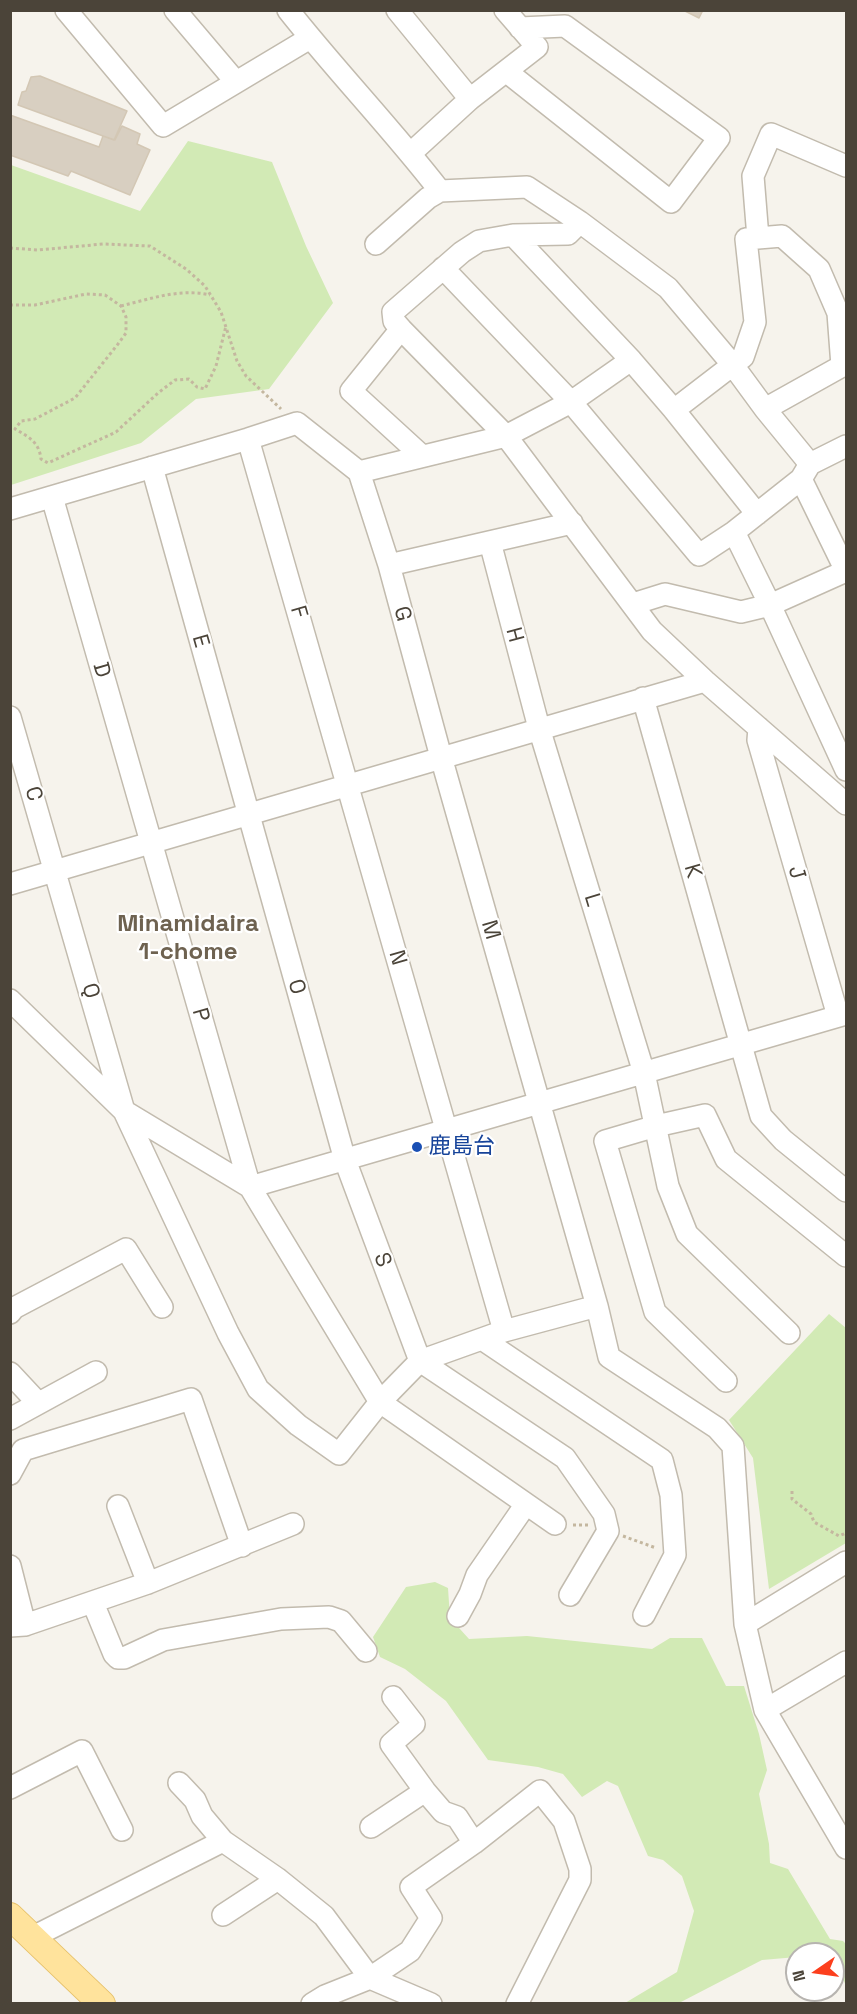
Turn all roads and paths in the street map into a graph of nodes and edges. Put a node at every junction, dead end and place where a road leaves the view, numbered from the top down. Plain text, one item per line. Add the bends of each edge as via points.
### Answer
1 (175, 10) edge
2 (288, 10) edge
3 (397, 10) edge
4 (505, 10) edge
5 (67, 11) edge
6 (520, 28) junction
7 (310, 38) junction
8 (507, 72) junction
9 (236, 82) junction
10 (470, 99) junction
11 (411, 153) junction
12 (846, 166) edge
13 (440, 191) junction
14 (580, 222) junction
15 (513, 235) junction
16 (758, 238) junction
17 (376, 244) dead end
18 (10, 248) edge
19 (443, 268) junction
20 (211, 295) junction
21 (10, 305) edge
22 (121, 306) junction
23 (226, 326) junction
24 (401, 329) junction
25 (631, 360) junction
26 (732, 364) junction
27 (571, 402) junction
28 (765, 409) junction
29 (674, 410) junction
30 (297, 423) junction
31 (506, 436) junction
32 (249, 439) junction
33 (846, 446) edge
34 (421, 455) junction
35 (152, 467) junction
36 (360, 472) junction
37 (806, 472) junction
38 (52, 497) junction
39 (10, 509) edge
40 (757, 514) junction
41 (572, 523) junction
42 (734, 532) junction
43 (490, 542) junction
44 (389, 565) junction
45 (846, 571) edge
46 (633, 604) junction
47 (770, 605) junction
48 (705, 681) junction
49 (643, 698) junction
50 (10, 717) edge
51 (539, 728) junction
52 (759, 728) junction
53 (441, 757) junction
54 (846, 770) edge
55 (823, 782) junction
56 (347, 785) junction
57 (846, 804) edge
58 (248, 814) junction
59 (151, 843) junction
60 (56, 871) junction
61 (10, 884) edge
62 (10, 1000) edge
63 (842, 1015) edge
64 (741, 1044) junction
65 (644, 1072) junction
66 (538, 1103) junction
67 (124, 1111) junction
68 (656, 1126) junction
69 (446, 1130) junction
70 (345, 1160) junction
71 (250, 1187) junction
72 (846, 1191) edge
73 (846, 1256) edge
74 (597, 1306) junction
75 (162, 1307) dead end
76 (10, 1313) edge
77 (504, 1331) junction
78 (789, 1333) dead end
79 (482, 1339) junction
80 (420, 1360) junction
81 (96, 1372) dead end
82 (10, 1373) edge
83 (726, 1381) dead end
84 (381, 1402) junction
85 (38, 1403) junction
86 (12, 1419) edge
87 (23, 1450) junction
88 (10, 1474) edge
89 (792, 1491) dead end
90 (526, 1504) junction
91 (118, 1506) dead end
92 (293, 1524) dead end
93 (555, 1524) joint
94 (607, 1529) junction
95 (846, 1533) edge
96 (242, 1546) junction
97 (675, 1555) junction
98 (846, 1562) edge
99 (10, 1566) edge
100 (148, 1583) junction
101 (570, 1595) dead end
102 (93, 1603) junction
103 (644, 1615) dead end
104 (458, 1616) dead end
105 (745, 1624) junction
106 (18, 1625) edge
107 (366, 1651) dead end
108 (845, 1667) edge
109 (393, 1697) dead end
110 (765, 1710) junction
111 (179, 1783) dead end
112 (10, 1788) edge
113 (425, 1791) junction
114 (371, 1827) dead end
115 (122, 1830) dead end
116 (224, 1841) junction
117 (474, 1843) junction
118 (846, 1848) edge
119 (278, 1879) junction
120 (223, 1915) dead end
121 (10, 1916) edge
122 (33, 1937) junction
123 (370, 1978) junction
124 (102, 2004) edge
125 (312, 2004) edge
126 (431, 2004) edge
127 (517, 2004) edge

1 - 9 street
2 - 7 street
3 - 10 street
4 - 6 street
5 - 9 street via 163,126
6 - 8 street via 537,47
6 - 8 street via 565,26 719,138 671,202
7 - 9 street
7 - 11 street
8 - 10 street
10 - 11 street
11 - 13 street
12 - 16 street via 771,134 753,176
13 - 14 street via 526,187
13 - 17 street
14 - 15 street via 568,234
14 - 26 street via 668,288
15 - 19 street via 479,241
15 - 25 street
16 - 26 street via 746,239 755,322 743,357
16 - 28 street via 782,236 819,269 838,313 842,366
18 - 20 path via 150,246 186,269
19 - 24 street via 393,312
19 - 27 street
20 - 22 path via 169,294
20 - 23 path
21 - 22 path via 35,305 86,294 105,295
22 - 23 path via 126,333 75,398 35,419 21,421 15,429 35,441 41,459 48,464 116,432 175,380 189,379 196,387 205,389 216,366
23 - 30 path via 246,376
24 - 31 street
24 - 34 street via 351,391
25 - 27 street
25 - 29 street
26 - 28 street
26 - 29 street
27 - 31 street
27 - 42 street via 699,555
28 - 37 street
29 - 40 street
30 - 32 street
30 - 36 street
31 - 34 street
31 - 41 street
32 - 35 street
32 - 56 street, F
33 - 37 street
34 - 36 street
35 - 38 street
35 - 58 street, E
36 - 44 street, G
37 - 40 street
37 - 45 street
38 - 39 street
38 - 59 street, D
40 - 42 street
41 - 43 street
41 - 46 street
42 - 47 street
43 - 44 street
43 - 51 street, H
44 - 53 street, G
45 - 47 street
46 - 47 street via 665,594 741,612
46 - 48 street via 652,631
47 - 54 street
48 - 49 street
48 - 52 street
49 - 51 street
49 - 64 street, K
50 - 60 street, C
51 - 53 street
51 - 65 street, L
52 - 55 street
52 - 63 street, J via 758,740
53 - 56 street
53 - 66 street, M
54 - 55 street
55 - 57 street
56 - 58 street
56 - 69 street, N
58 - 59 street
58 - 70 street, O
59 - 60 street
59 - 71 street, P
60 - 61 street
60 - 67 street, Q
62 - 67 street
63 - 64 street
64 - 65 street
64 - 72 street, K via 761,1116 783,1140
65 - 66 street
65 - 68 street, L
66 - 69 street
66 - 74 street, M
67 - 71 street
67 - 84 street via 258,1389 298,1425 339,1454
68 - 73 street via 705,1115 726,1159
68 - 78 street, L via 668,1186 687,1234
68 - 83 street via 605,1141 655,1312
69 - 70 street
69 - 77 street, N
70 - 71 street
70 - 80 street, S
71 - 84 street
74 - 77 street
74 - 105 street, M via 609,1357 717,1428 733,1446
75 - 76 street via 126,1249
77 - 79 street
79 - 80 street
79 - 97 street via 662,1460 671,1495
80 - 84 street
80 - 94 street via 565,1458 604,1514
81 - 85 street
82 - 85 street
84 - 90 street
85 - 86 street
86 - 87 street
87 - 88 street
87 - 96 street via 191,1399
89 - 95 path via 792,1499 811,1514 814,1522 839,1536
90 - 93 street
90 - 104 street via 477,1575
91 - 100 street
92 - 96 street
93 - 94 path
94 - 97 path
94 - 101 street
96 - 100 street
97 - 103 street
98 - 105 street
99 - 106 street
100 - 102 street
102 - 106 street
102 - 107 street via 118,1658 163,1640 280,1619 329,1617 341,1622
105 - 110 street, M
108 - 110 street
109 - 113 street via 414,1724 391,1744
110 - 118 street, M
111 - 116 street
112 - 115 street via 82,1751
113 - 114 street
113 - 117 street via 443,1812 457,1817
116 - 119 street
116 - 122 street
117 - 123 street via 411,1887 431,1918 410,1951
117 - 127 street via 540,1791 564,1821 580,1869 580,1880
119 - 120 street
119 - 123 street via 324,1916
121 - 122 main road
122 - 124 main road
123 - 125 street
123 - 126 street

